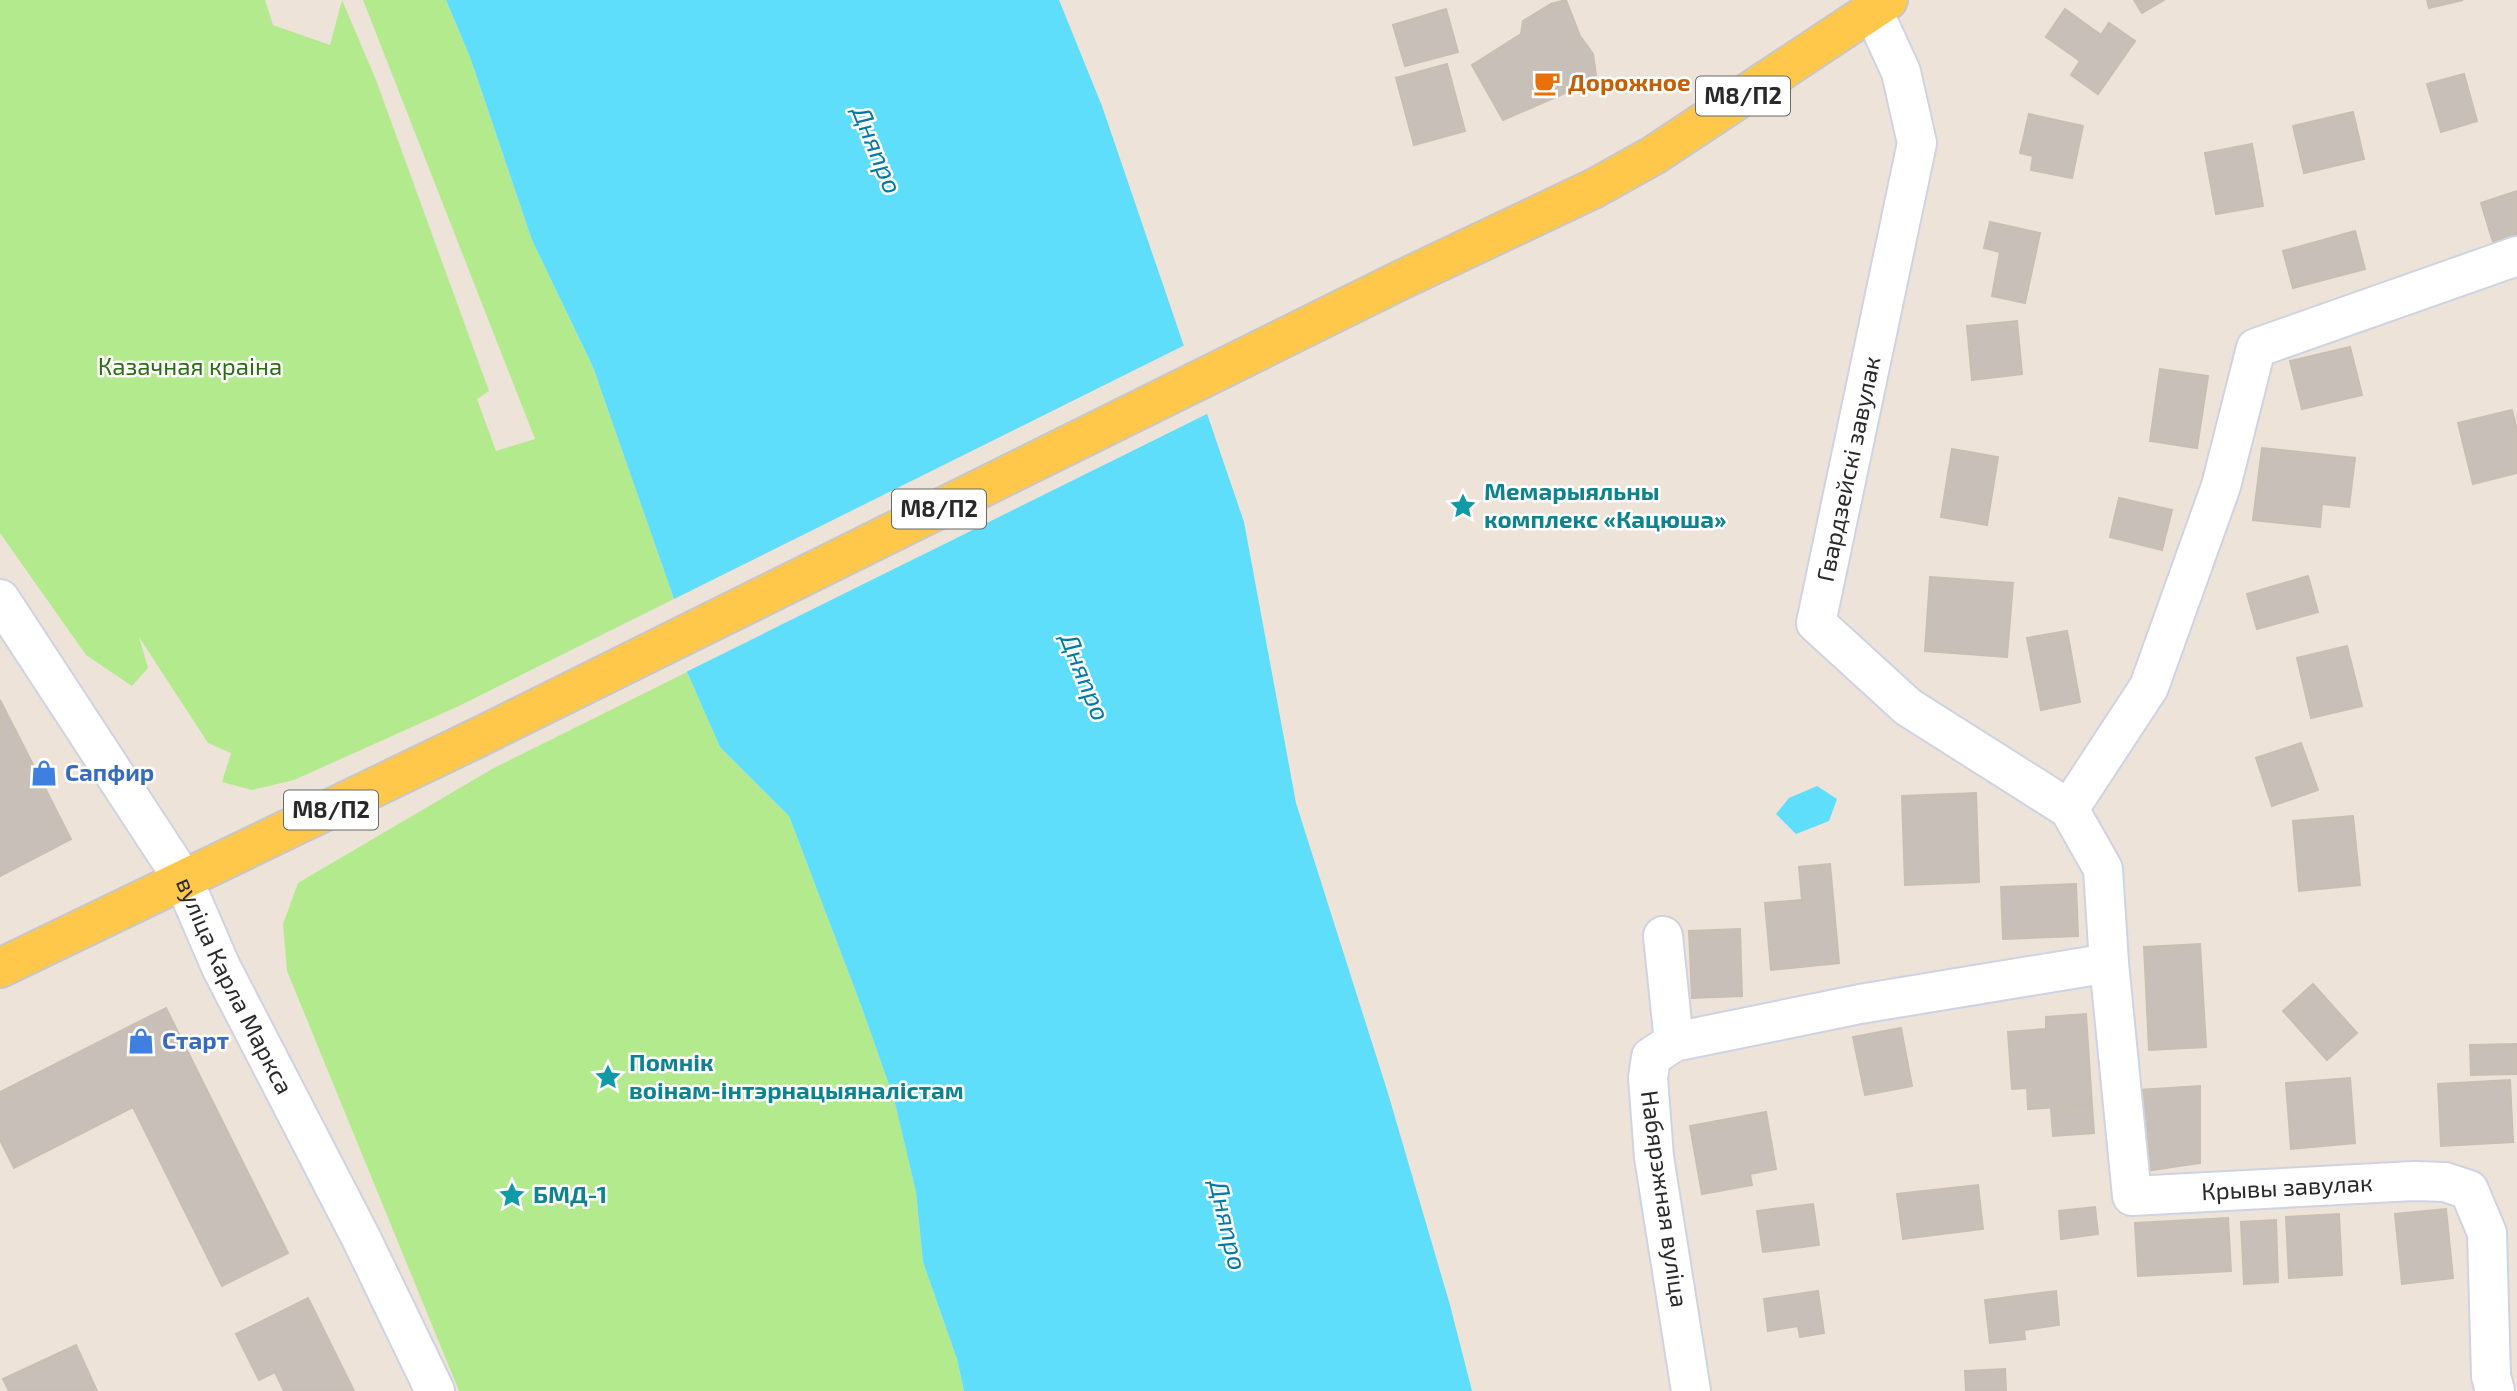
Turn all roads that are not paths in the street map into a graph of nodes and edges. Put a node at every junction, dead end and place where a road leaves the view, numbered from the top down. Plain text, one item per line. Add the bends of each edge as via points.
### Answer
1 (1881, 5) edge
2 (2517, 256) edge
3 (0, 600) edge
4 (2069, 809) junction
5 (183, 879) junction
6 (1663, 936) dead end
7 (2109, 963) junction
8 (0, 968) edge
9 (1674, 1042) junction
10 (435, 1391) edge
11 (1691, 1391) edge
12 (2495, 1391) edge

1 - 4 street, Гвардзейскі завулак via 1917,143 1816,623 1908,707
1 - 5 main road, М8/П2 via 1595,188
2 - 4 street via 2256,348 2221,486 2149,687
3 - 5 street, вуліца Карла Маркса
4 - 7 street, Крывы завулак via 2103,870
5 - 8 main road, М8/П2
5 - 10 street, вуліца Карла Маркса via 221,967
6 - 9 street
7 - 9 street via 1860,1004
7 - 12 street, Крывы завулак via 2132,1196 2414,1181 2445,1182 2469,1191 2487,1233
9 - 11 street, Набярэжная вуліца via 1651,1056 1648,1078 1654,1157

